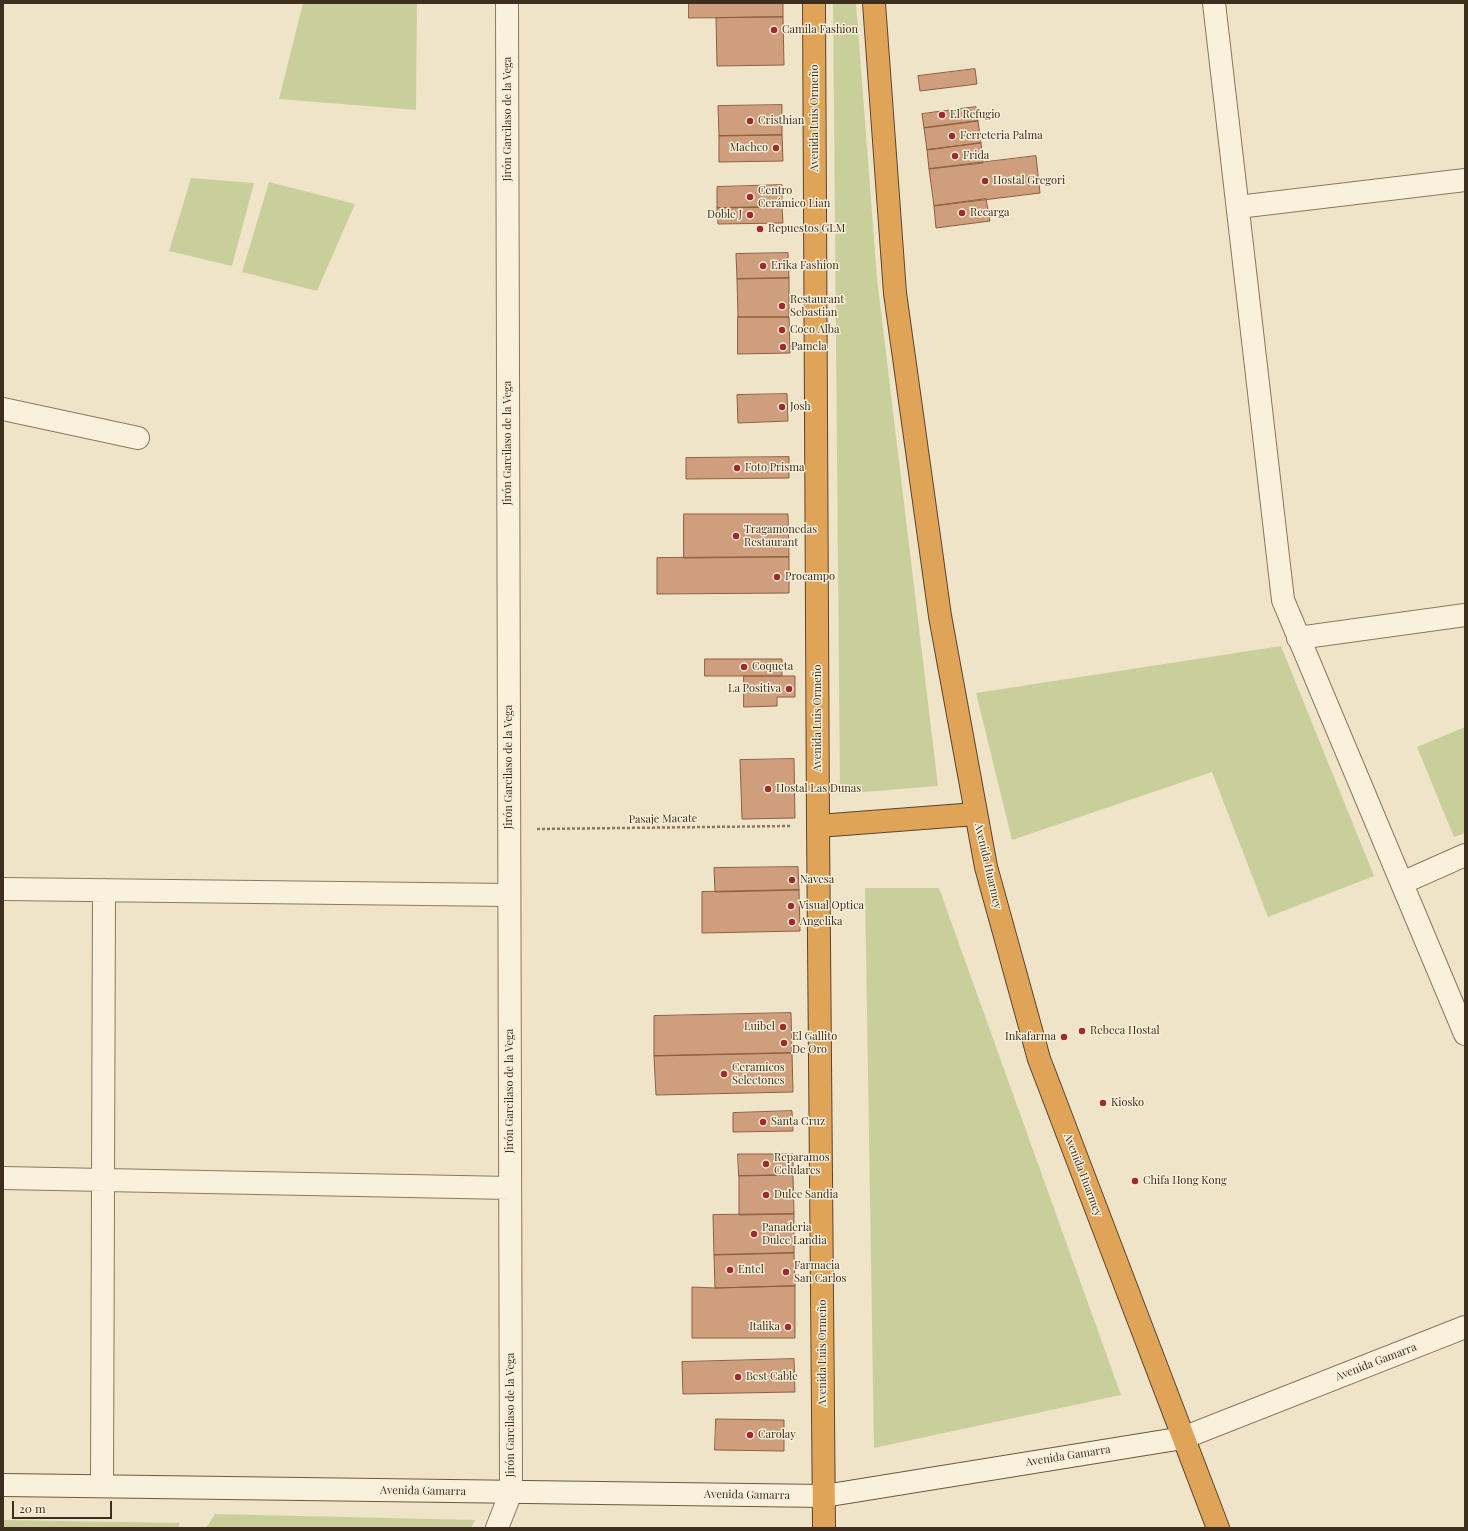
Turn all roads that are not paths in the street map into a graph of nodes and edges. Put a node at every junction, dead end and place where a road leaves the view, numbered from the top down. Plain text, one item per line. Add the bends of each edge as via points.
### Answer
1 (508, 3) edge
2 (814, 3) edge
3 (874, 3) edge
4 (1214, 3) edge
5 (1465, 180) edge
6 (1238, 207) junction
7 (3, 409) edge
8 (138, 438) dead end
9 (1465, 616) edge
10 (1298, 638) junction
11 (976, 814) junction
12 (818, 826) junction
13 (1465, 855) edge
14 (1402, 883) junction
15 (3, 889) edge
16 (104, 890) junction
17 (509, 895) junction
18 (1465, 1034) edge
19 (3, 1178) edge
20 (103, 1180) junction
21 (510, 1188) junction
22 (1465, 1326) edge
23 (1183, 1438) junction
24 (3, 1485) edge
25 (102, 1486) junction
26 (511, 1492) junction
27 (824, 1496) junction
28 (497, 1528) edge
29 (824, 1528) edge
30 (1218, 1528) edge

1 - 17 street, Jirón Garcilaso de la Vega
2 - 12 highway, Avenida Luis Ormeño
3 - 11 highway via 895,293 940,616
4 - 6 street
5 - 6 street
6 - 10 street via 1283,600
7 - 8 street
9 - 10 street
10 - 14 street
11 - 12 highway
11 - 23 highway, Avenida Huarmey via 986,867 1039,1059
12 - 27 highway, Avenida Luis Ormeño
13 - 14 street
14 - 18 street
15 - 16 street
16 - 17 street
16 - 20 street
17 - 21 street, Jirón Garcilaso de la Vega
19 - 20 street
20 - 21 street
20 - 25 street
21 - 26 street, Jirón Garcilaso de la Vega
22 - 23 street, Avenida Gamarra
23 - 27 street, Avenida Gamarra
23 - 30 highway, Avenida Huarmey
24 - 25 street, Avenida Gamarra
25 - 26 street, Avenida Gamarra
26 - 27 street, Avenida Gamarra
26 - 28 street, Jirón Garcilaso de la Vega
27 - 29 highway, Avenida Luis Ormeño

